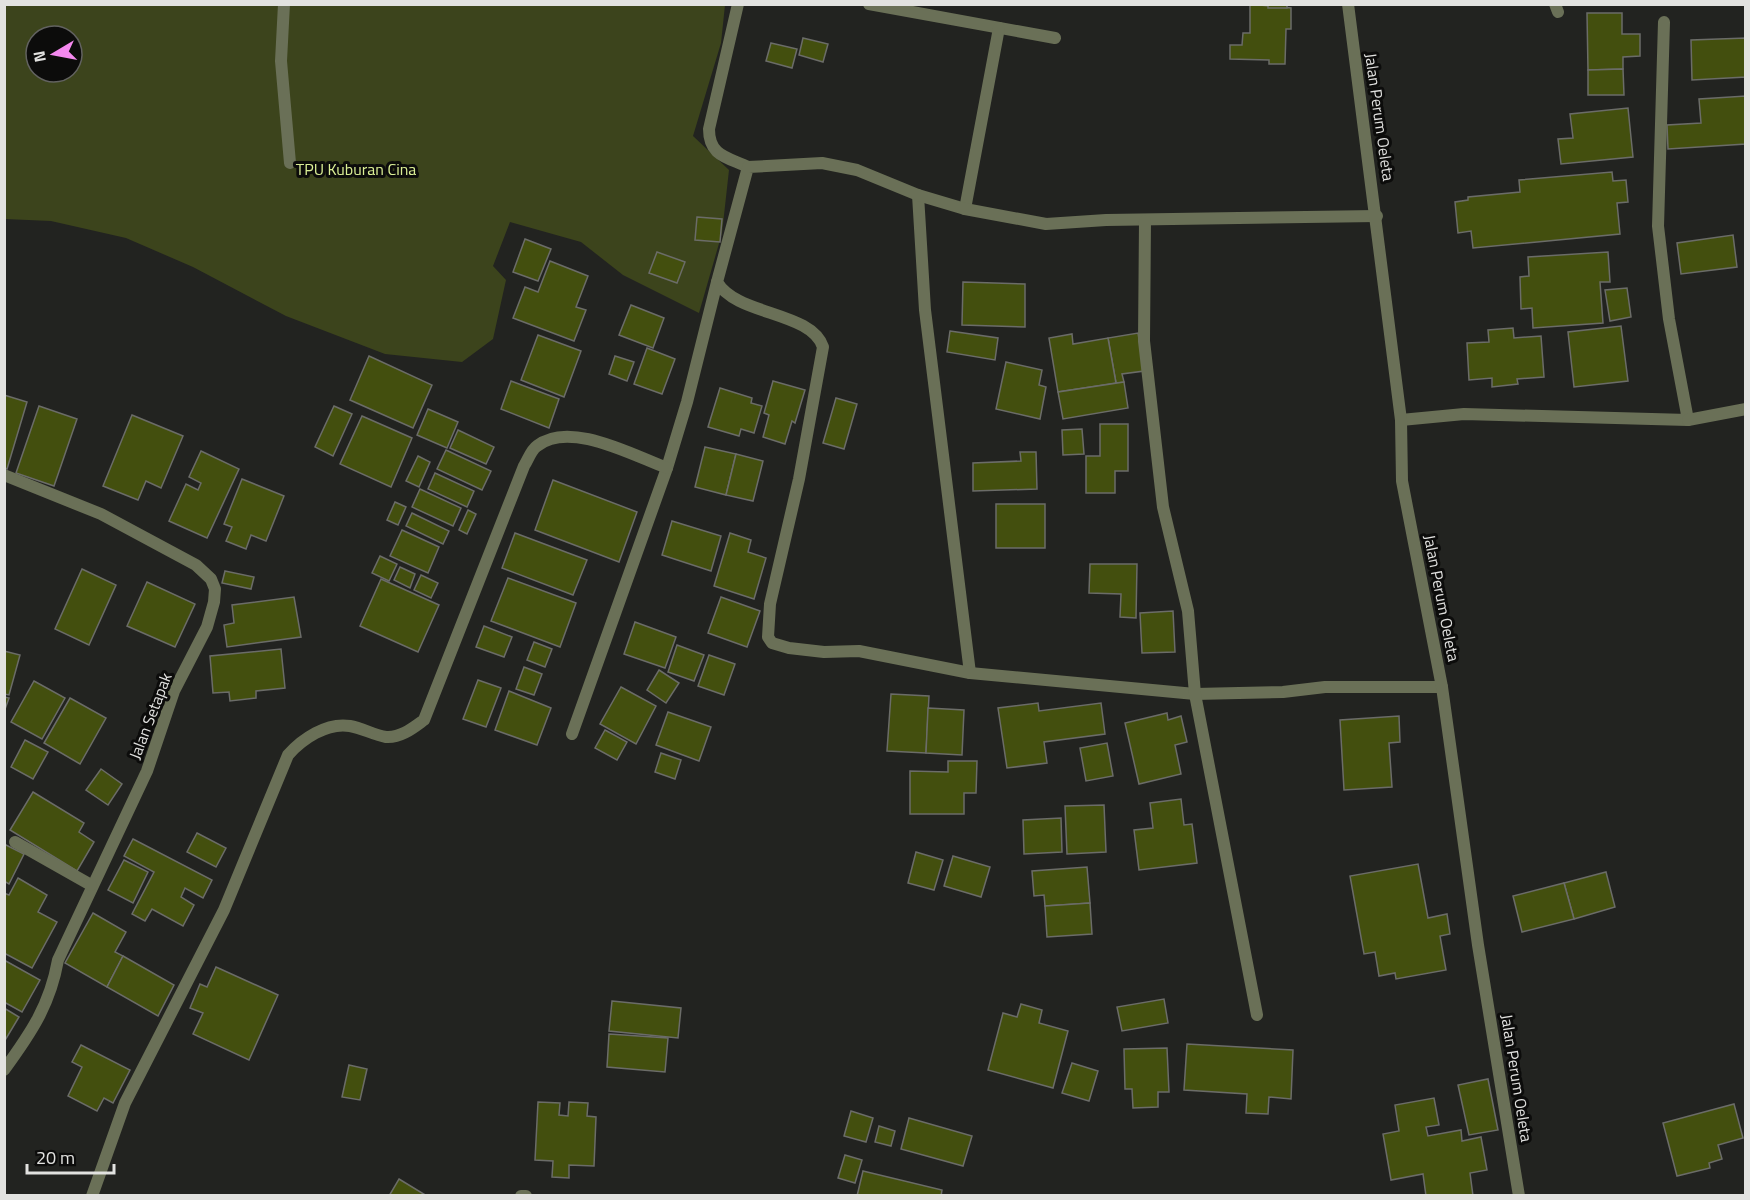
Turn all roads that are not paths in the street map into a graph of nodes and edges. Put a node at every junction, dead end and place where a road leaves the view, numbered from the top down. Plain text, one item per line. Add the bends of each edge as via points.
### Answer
1 (284, 4) edge
2 (738, 4) edge
3 (870, 4) edge
4 (1348, 4) edge
5 (1664, 22) dead end
6 (999, 28) junction
7 (1055, 38) dead end
8 (290, 163) dead end
9 (748, 167) junction
10 (918, 195) junction
11 (965, 209) junction
12 (1377, 216) junction
13 (1145, 221) junction
14 (717, 282) junction
15 (1746, 409) edge
16 (1401, 420) junction
17 (1688, 420) junction
18 (667, 468) junction
19 (4, 475) edge
20 (970, 673) junction
21 (1442, 687) junction
22 (1195, 694) junction
23 (572, 734) dead end
24 (15, 842) dead end
25 (91, 885) junction
26 (1257, 1015) dead end
27 (4, 1070) edge
28 (92, 1196) edge
29 (521, 1196) edge
30 (526, 1196) edge
31 (1519, 1196) edge

1 - 8 street via 281,61
2 - 9 street via 709,142 718,153
3 - 6 street
4 - 12 street, Jalan Perum Oeleta
5 - 17 street via 1658,226 1669,319
6 - 7 street
6 - 11 street
9 - 10 street via 822,163 857,170
9 - 14 street
10 - 11 street
10 - 20 street via 925,310
11 - 13 street via 1046,224
12 - 13 street
12 - 16 street, Jalan Perum Oeleta
13 - 22 street via 1145,352 1163,507 1188,611
14 - 18 street
14 - 20 street via 729,296 805,327 823,347 799,479 770,604 768,637 772,643 789,648 859,651
15 - 17 street
16 - 17 street via 1464,414
16 - 21 street, Jalan Perum Oeleta via 1402,480
18 - 23 street
18 - 28 street via 578,436 551,438 535,447 524,466 424,720 402,734 387,737 348,726 326,729 300,742 288,754 224,910 125,1103
19 - 25 street, Jalan Setapak via 101,514 196,566 211,579 215,589 207,627 174,691 147,771 106,862
20 - 22 street
21 - 22 street via 1326,687
21 - 31 street, Jalan Perum Oeleta
22 - 26 street
24 - 25 street
25 - 27 street, Jalan Setapak via 58,960 53,991 26,1041
29 - 30 street

